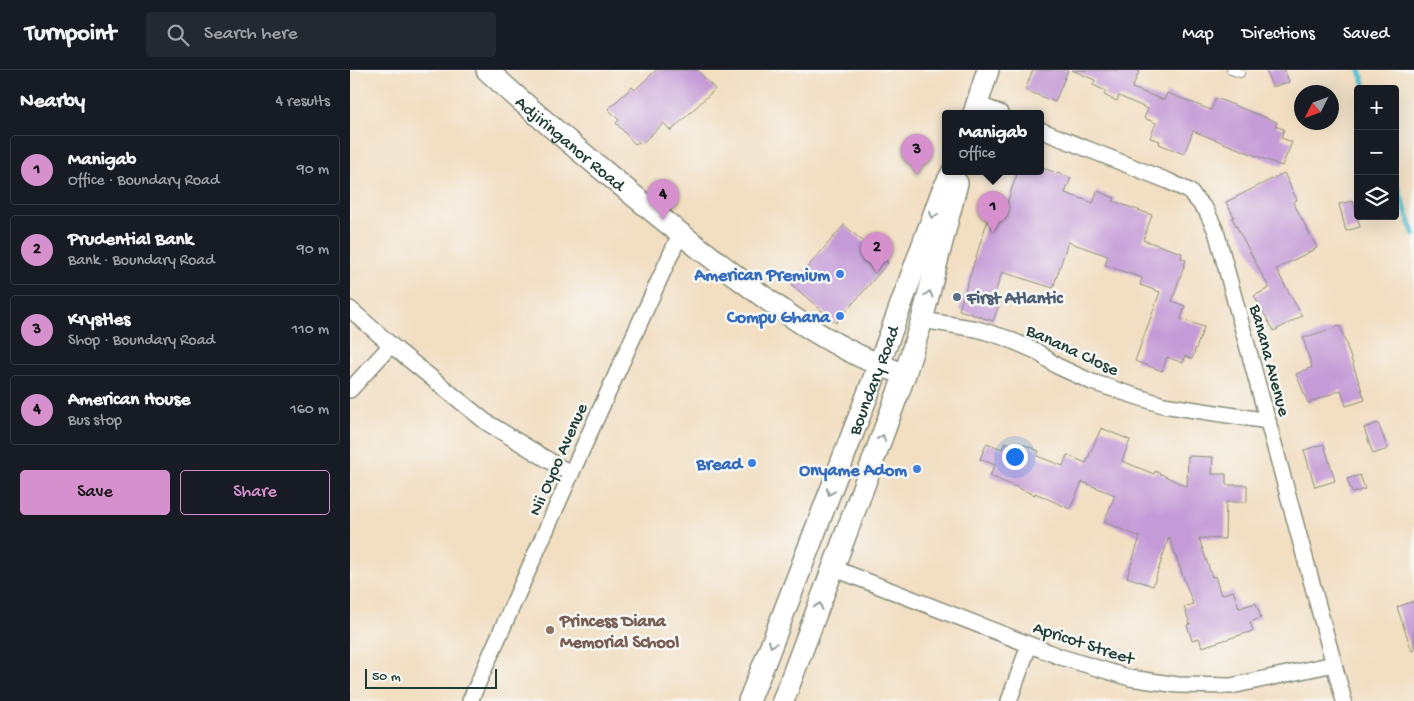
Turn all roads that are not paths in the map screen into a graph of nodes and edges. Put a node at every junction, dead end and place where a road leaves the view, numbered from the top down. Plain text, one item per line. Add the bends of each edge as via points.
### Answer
1 (487, 70) edge
2 (988, 70) edge
3 (1231, 70) edge
4 (1240, 73) dead end
5 (976, 109) edge
6 (1044, 132) edge
7 (951, 175) edge
8 (959, 175) edge
9 (680, 234) junction
10 (350, 309) edge
11 (922, 320) junction
12 (391, 345) junction
13 (879, 365) junction
14 (905, 374) junction
15 (350, 390) edge
16 (1268, 420) junction
17 (571, 474) junction
18 (833, 568) junction
19 (1029, 644) junction
20 (1334, 664) junction
21 (470, 701) edge
22 (749, 701) edge
23 (783, 701) edge
24 (1010, 701) edge
25 (1344, 701) edge

1 - 9 main road, Adjiringanor Road via 526,107
2 - 5 main road
3 - 4 lane
6 - 16 street, Banana Avenue via 1168,181 1188,191 1206,210 1216,230
7 -> 13 main road, Boundary Road
11 -> 8 main road, Boundary Road
9 - 13 main road, Adjiringanor Road via 795,319 838,346
9 - 17 street, Nii Oyoo Avenue
10 - 12 street
11 - 14 main road, Boundary Road
11 - 16 street, Banana Close via 977,329 1006,338 1092,382 1163,405
12 - 15 street
12 - 17 street via 486,422
13 - 14 main road, Adjiringanor Road
13 -> 22 main road, Boundary Road
18 -> 14 main road, Boundary Road
16 - 20 street, Banana Avenue
17 - 21 street, Nii Oyoo Avenue
18 - 19 street, Apricot Street
23 -> 18 main road, Boundary Road
19 - 20 street, Apricot Street via 1130,678 1178,685 1230,686
19 - 24 street
20 - 25 street, Banana Avenue

